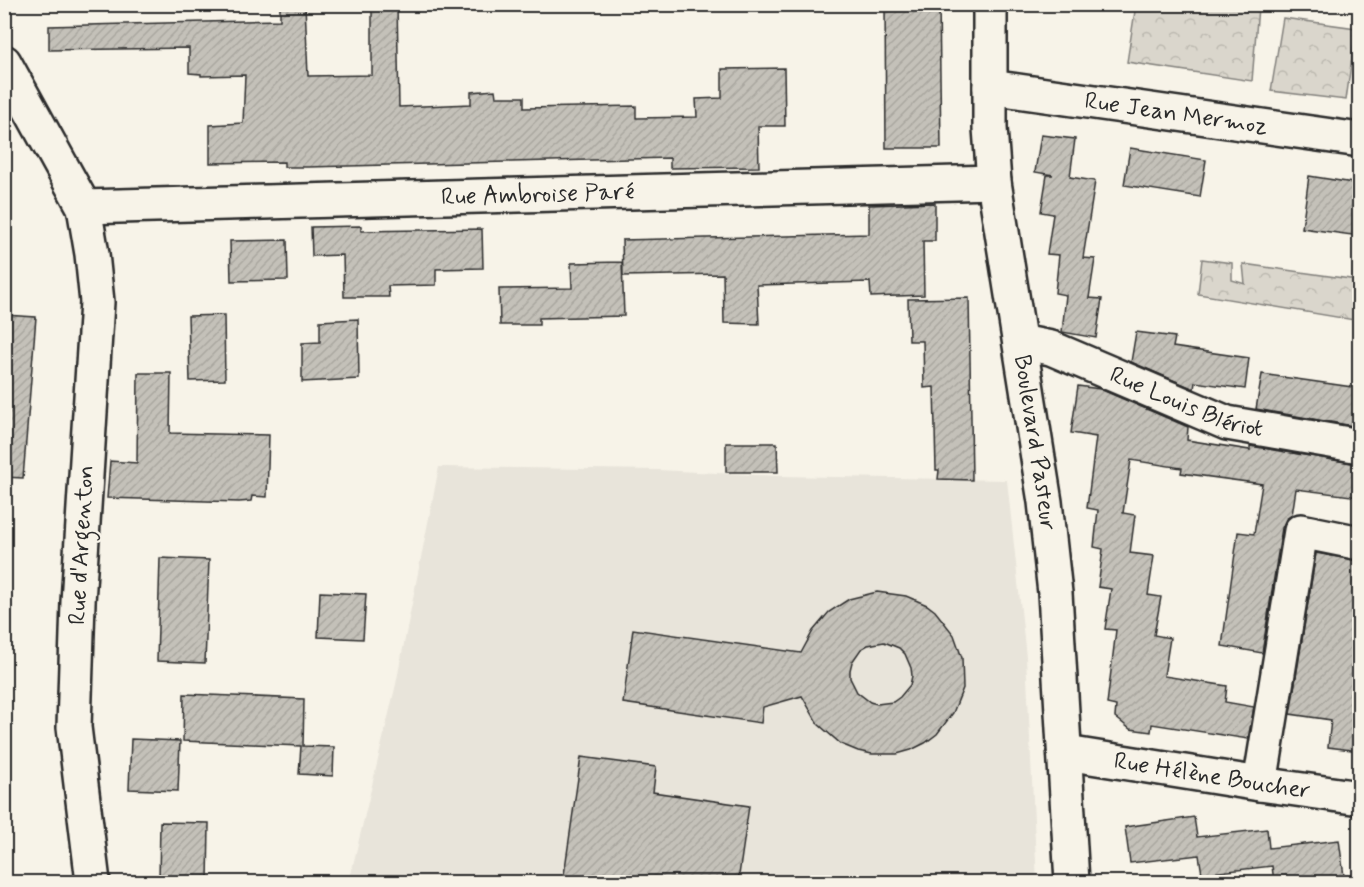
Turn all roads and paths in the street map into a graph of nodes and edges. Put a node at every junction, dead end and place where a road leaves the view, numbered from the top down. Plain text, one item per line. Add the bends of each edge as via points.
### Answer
1 (990, 4) edge
2 (4, 62) edge
3 (990, 87) junction
4 (1359, 140) edge
5 (994, 182) junction
6 (84, 207) junction
7 (1020, 342) junction
8 (1359, 446) edge
9 (1359, 543) edge
10 (1066, 753) junction
11 (1260, 784) junction
12 (1359, 798) edge
13 (93, 882) edge
14 (1072, 882) edge

1 - 3 street, Boulevard Pasteur
2 - 6 street, Rue d'Argenton
3 - 4 street, Rue Jean Mermoz
3 - 5 street, Boulevard Pasteur
5 - 6 street, Rue Ambroise Paré
5 - 7 street, Boulevard Pasteur
6 - 13 street, Rue d'Argenton via 97,302 74,727
7 - 8 street, Rue Louis Blériot via 1051,348 1227,423
7 - 10 street, Boulevard Pasteur via 1055,593
9 - 11 street via 1301,531
10 - 11 street, Rue Hélène Boucher
10 - 14 street, Boulevard Pasteur
11 - 12 street, Rue Hélène Boucher

